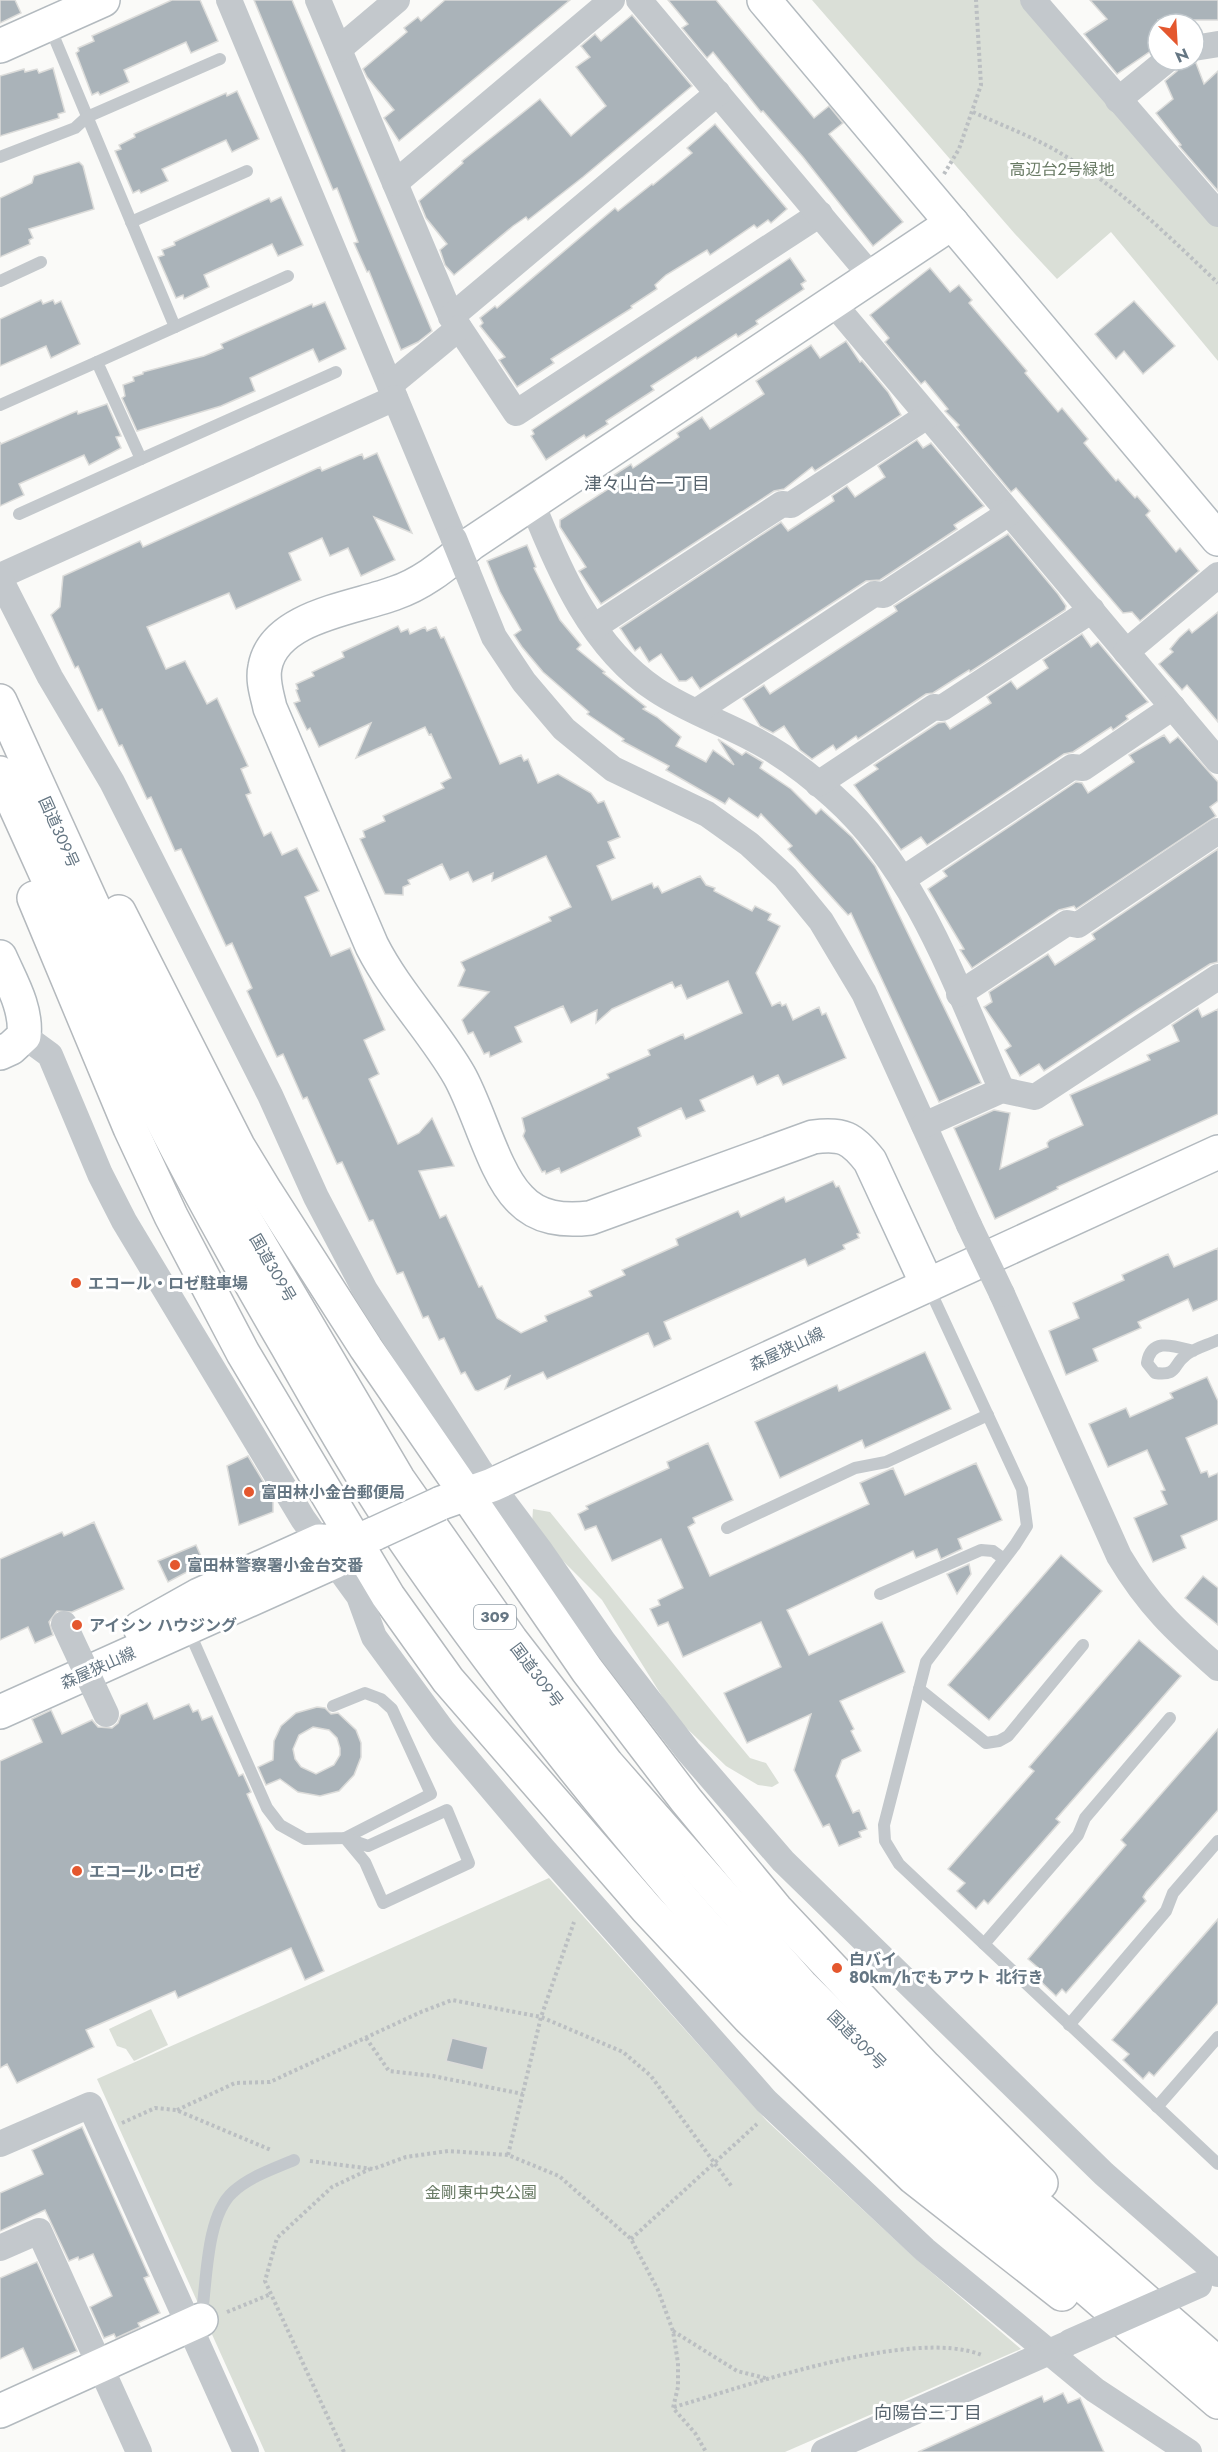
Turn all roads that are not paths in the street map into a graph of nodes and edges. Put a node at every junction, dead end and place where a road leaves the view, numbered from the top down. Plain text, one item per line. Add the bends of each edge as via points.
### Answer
1 (103, 0) edge
2 (229, 0) edge
3 (318, 0) edge
4 (397, 0) edge
5 (612, 0) edge
6 (639, 0) edge
7 (764, 0) edge
8 (1033, 0) edge
9 (48, 24) junction
10 (0, 46) edge
11 (339, 49) junction
12 (220, 59) dead end
13 (1152, 72) edge
14 (718, 93) junction
15 (1118, 100) junction
16 (87, 117) junction
17 (0, 156) edge
18 (247, 171) dead end
19 (395, 183) junction
20 (820, 214) junction
21 (1218, 214) edge
22 (131, 222) junction
23 (952, 223) junction
24 (41, 262) dead end
25 (288, 276) dead end
26 (872, 277) junction
27 (0, 281) edge
28 (833, 303) junction
29 (455, 322) junction
30 (175, 327) junction
31 (98, 362) junction
32 (336, 372) dead end
33 (392, 392) junction
34 (0, 405) edge
35 (927, 416) junction
36 (141, 459) junction
37 (532, 503) junction
38 (1010, 513) junction
39 (19, 514) dead end
40 (1218, 539) edge
41 (1218, 575) edge
42 (0, 578) edge
43 (1092, 610) junction
44 (594, 627) junction
45 (1126, 652) junction
46 (0, 691) edge
47 (0, 702) edge
48 (1173, 708) junction
49 (697, 711) junction
50 (1218, 761) edge
51 (0, 772) edge
52 (818, 784) junction
53 (0, 820) edge
54 (1218, 831) edge
55 (903, 879) junction
56 (0, 957) edge
57 (1218, 976) edge
58 (959, 994) junction
59 (12, 1044) edge
60 (1002, 1090) junction
61 (924, 1125) junction
62 (1218, 1152) edge
63 (927, 1284) junction
64 (1218, 1340) edge
65 (1193, 1352) dead end
66 (988, 1415) junction
67 (466, 1494) junction
68 (728, 1528) dead end
69 (346, 1544) junction
70 (1004, 1559) junction
71 (880, 1594) dead end
72 (64, 1624) dead end
73 (187, 1628) junction
74 (1083, 1645) dead end
75 (1218, 1668) edge
76 (919, 1689) junction
77 (0, 1696) edge
78 (333, 1707) dead end
79 (0, 1712) edge
80 (106, 1714) dead end
81 (1170, 1718) dead end
82 (345, 1838) junction
83 (1218, 1841) edge
84 (984, 1944) junction
85 (1069, 2025) junction
86 (1218, 2037) edge
87 (1157, 2107) junction
88 (0, 2144) edge
89 (294, 2160) road end
90 (1218, 2164) edge
91 (0, 2248) edge
92 (1212, 2279) edge
93 (195, 2323) junction
94 (1218, 2343) edge
95 (1061, 2347) junction
96 (1218, 2364) edge
97 (100, 2366) junction
98 (1218, 2403) edge
99 (0, 2411) edge
100 (139, 2452) edge
101 (246, 2452) edge
102 (824, 2452) edge
103 (1189, 2452) edge

1 - 9 main road
2 - 33 street
3 - 11 street
4 - 11 street
5 - 19 street
6 - 14 street
7 - 23 main road
8 - 15 street
9 - 10 main road
9 - 16 lane
11 - 19 street
12 - 16 lane
13 - 15 street
14 - 20 street
14 - 29 street
15 - 21 street
16 - 17 lane via 75,128
16 - 22 lane
18 - 22 lane
19 - 29 street
20 - 26 street
20 - 29 street via 516,412
22 - 30 lane
23 - 26 main road
23 - 40 main road
24 - 27 lane
25 - 30 lane
26 - 28 main road
28 - 35 street
28 - 37 main road
29 - 33 street
30 - 31 lane
31 - 34 lane
31 - 36 lane
32 - 36 lane
33 - 42 street
33 - 61 street, bridge via 494,637 524,682 564,729 613,768 706,814 749,844 785,877 820,921 864,993
35 - 38 street
35 - 44 street via 791,505 782,504
36 - 39 lane
37 - 44 street via 554,559
37 - 63 main road via 428,577 397,593 290,629 265,665 264,685 270,708 372,946 387,974 461,1077 507,1182 534,1211 570,1220 590,1218 813,1137 831,1134 858,1145 870,1161
38 - 43 street
38 - 49 street via 884,595 874,594
41 - 45 street
42 - 67 street via 50,677 112,782
43 - 45 street
43 - 52 street
44 - 49 street via 630,670 655,689
45 - 48 street
46 - 67 main road via 58,785 244,1155 366,1348
47 - 96 main road, 国道309号 / 309 via 140,1009 240,1211 398,1479 511,1640 607,1764 801,1984 924,2107
48 - 50 street
48 - 55 street via 1083,768 1072,767
49 - 52 street via 755,740
51 - 98 main road, 国道309号 / 309 via 145,1086 204,1202 349,1454 388,1515 533,1717 685,1902 808,2032 964,2181
52 - 55 street via 867,833
53 - 69 main road via 171,1216
54 - 58 street via 1078,925 1066,923
55 - 58 street
56 - 59 main road via 26,1023
57 - 60 street via 1035,1097
58 - 60 street
59 - 69 street via 50,1055 124,1221 254,1438
60 - 61 street
61 - 75 street, bridge via 1124,1564 1140,1591 1168,1623
62 - 63 main road, 森屋狭山線
63 - 66 lane
63 - 67 main road, 森屋狭山線
64 - 65 lane
66 - 68 lane via 886,1462 855,1468
66 - 70 lane via 1022,1490 1027,1511 1027,1526
67 - 69 main road, 森屋狭山線, bridge
67 - 92 street via 603,1641 688,1751 783,1861
67 - 94 main road, 309 via 587,1670 776,1909 925,2067 1089,2231
69 - 73 main road, 森屋狭山線
69 - 77 main road, 森屋狭山線 via 199,1595 98,1652
69 - 95 street via 374,1637 443,1731 584,1896 774,2109 925,2250
69 - 98 main road, 309 via 448,1680 645,1908 749,2018 913,2177 1059,2292
70 - 71 lane via 993,1551 981,1550
70 - 76 lane via 926,1662
72 - 80 street, bridge
73 - 79 main road, 森屋狭山線
73 - 82 lane via 267,1808 280,1825 305,1839
74 - 76 lane via 1008,1736 999,1741 986,1743
76 - 84 lane via 884,1825 885,1841 899,1864
78 - 82 lane via 365,1693 381,1699 392,1709 431,1794
81 - 84 lane via 1085,1818 1078,1835
82 - 82 lane via 368,1846 447,1810 469,1863 383,1903 365,1862
83 - 85 lane via 1173,1893 1166,1911
84 - 85 lane
85 - 87 lane
86 - 87 lane
87 - 90 lane
88 - 93 street via 90,2105
89 - 93 lane via 231,2193 213,2227
91 - 97 street via 39,2231
92 - 95 street, bridge
93 - 97 main road
93 - 101 street
95 - 102 street
95 - 103 street via 1095,2390
97 - 99 main road
97 - 100 street

